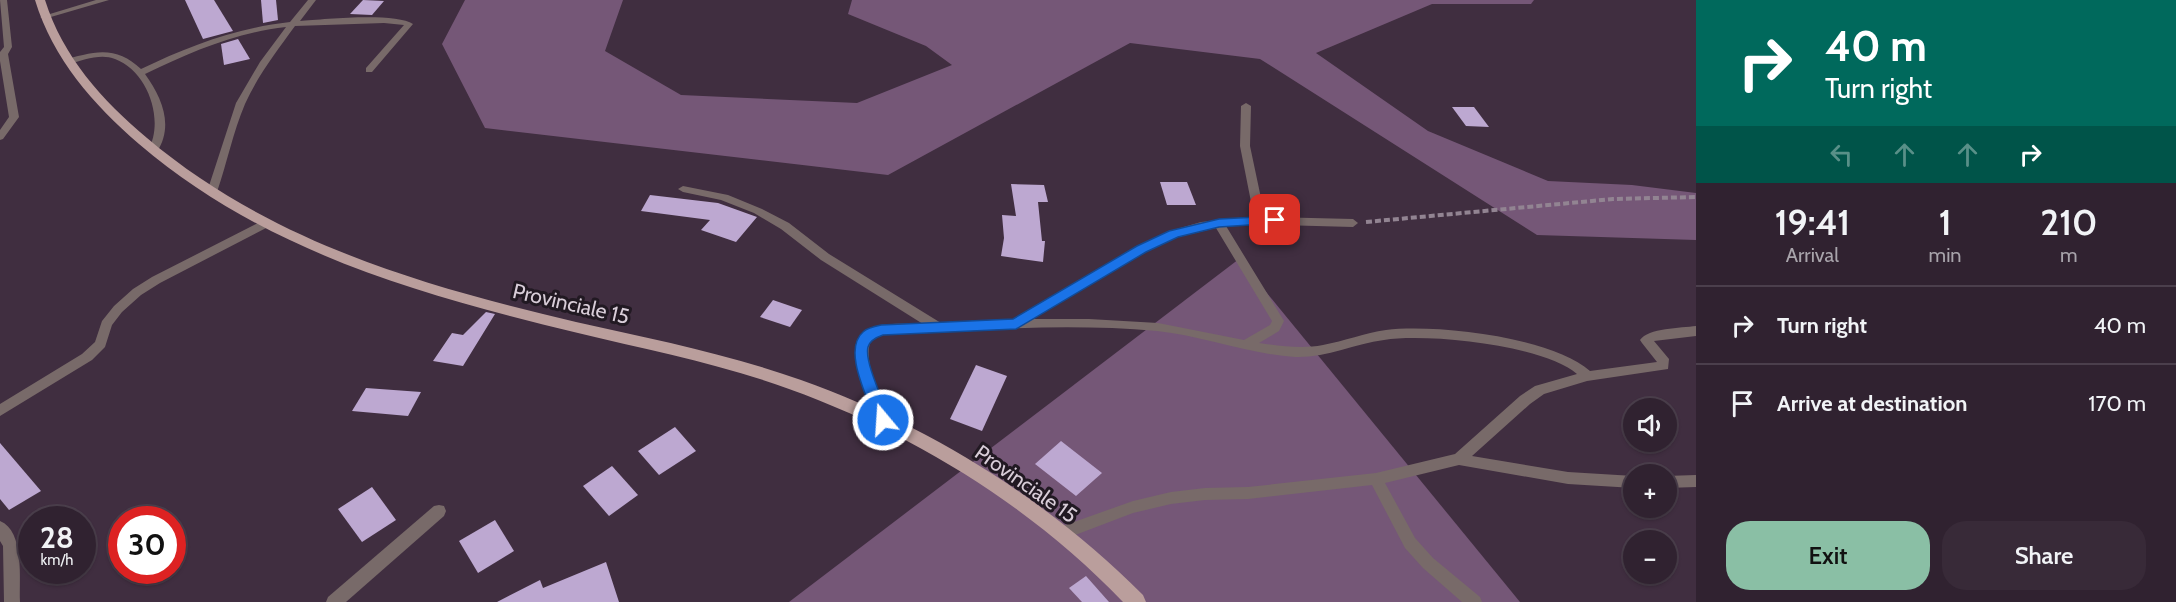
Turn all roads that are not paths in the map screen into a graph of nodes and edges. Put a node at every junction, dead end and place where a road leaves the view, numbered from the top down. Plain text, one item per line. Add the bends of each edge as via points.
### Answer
1 (3, 0) edge
2 (39, 0) edge
3 (105, 0) edge
4 (312, 0) edge
5 (44, 17) junction
6 (293, 24) junction
7 (2, 56) edge
8 (69, 61) junction
9 (369, 70) dead end
10 (140, 73) junction
11 (1246, 106) dead end
12 (0, 137) edge
13 (153, 150) junction
14 (683, 189) dead end
15 (212, 192) junction
16 (1260, 220) junction
17 (1353, 222) road end
18 (1219, 223) junction
19 (264, 224) junction
20 (1016, 324) junction
21 (938, 327) junction
22 (1696, 331) edge
23 (1245, 345) junction
24 (1587, 376) junction
25 (0, 411) edge
26 (883, 420) junction
27 (1459, 459) junction
28 (1376, 479) junction
29 (1696, 481) edge
30 (1677, 482) edge
31 (1623, 483) edge
32 (439, 511) dead end
33 (0, 528) edge
34 (1062, 533) junction
35 (12, 602) edge
36 (334, 602) edge
37 (1136, 602) edge
38 (1474, 602) edge

1 - 7 street via 8,47
2 - 5 main road, Provinciale 15
3 - 5 street
4 - 6 street
5 - 8 main road, Provinciale 15
6 - 9 street via 409,24
6 - 10 street via 228,35
6 - 15 street via 248,88 230,130
7 - 12 street via 14,117
8 - 10 street via 108,54 130,63
8 - 13 main road, Provinciale 15 via 109,112
10 - 13 street via 162,127 159,145
11 - 16 street via 1245,146
13 - 15 main road, Provinciale 15
14 - 21 street via 724,197 758,211
15 - 19 main road, Provinciale 15
16 - 17 street
16 - 18 street
18 - 20 street via 1174,234 1142,249
18 - 23 street via 1278,321 1275,328
19 - 25 street via 137,292 106,324 102,344
19 - 26 main road, Provinciale 15 via 406,282 767,375
20 - 21 street
20 - 23 street via 1188,330
21 - 26 street via 881,330 868,335 861,346 862,362
22 - 24 street via 1646,340 1663,360 1663,366
23 - 24 street via 1299,352 1397,333 1443,336 1501,342 1547,353 1567,360
24 - 27 street via 1540,390
26 - 34 main road, Provinciale 15 via 933,446
27 - 28 street
27 - 31 street
28 - 34 street via 1171,498 1133,507
28 - 38 street via 1410,543
29 - 30 street
32 - 36 street
33 - 35 street via 11,545
34 - 37 main road, Provinciale 15

